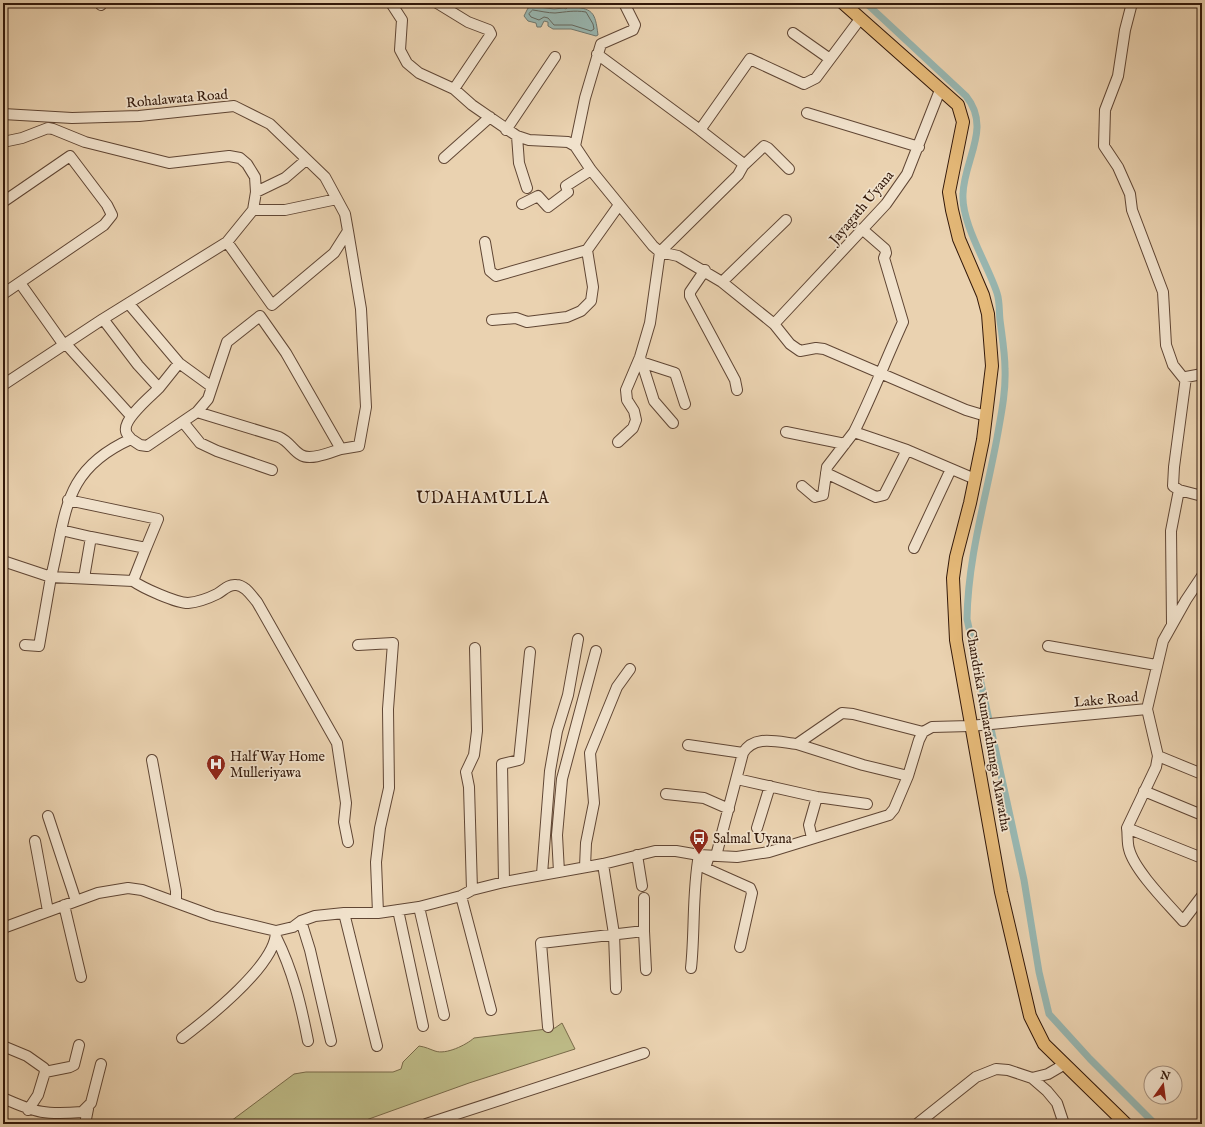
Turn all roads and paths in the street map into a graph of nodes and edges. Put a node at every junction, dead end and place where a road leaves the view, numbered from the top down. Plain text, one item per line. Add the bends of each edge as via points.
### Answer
1 (391, 3) edge
2 (437, 3) edge
3 (624, 3) edge
4 (843, 3) edge
5 (1132, 3) edge
6 (860, 19) junction
7 (793, 33) dead end
8 (597, 54) junction
9 (555, 57) dead end
10 (830, 59) junction
11 (454, 89) junction
12 (940, 90) junction
13 (807, 113) dead end
14 (3, 114) edge
15 (490, 117) junction
16 (506, 130) junction
17 (700, 130) junction
18 (517, 136) junction
19 (3, 142) edge
20 (575, 146) junction
21 (919, 147) junction
22 (444, 158) dead end
23 (306, 160) junction
24 (743, 166) junction
25 (789, 169) dead end
26 (591, 170) junction
27 (527, 188) dead end
28 (256, 192) junction
29 (337, 199) junction
30 (3, 202) edge
31 (522, 204) dead end
32 (619, 205) junction
33 (252, 210) junction
34 (786, 220) dead end
35 (862, 230) junction
36 (348, 231) junction
37 (226, 242) junction
38 (485, 242) dead end
39 (587, 250) junction
40 (660, 252) junction
41 (705, 270) junction
42 (722, 282) junction
43 (20, 283) junction
44 (3, 294) edge
45 (129, 304) junction
46 (272, 305) junction
47 (260, 316) junction
48 (103, 319) junction
49 (492, 320) dead end
50 (774, 324) junction
51 (65, 344) junction
52 (640, 360) junction
53 (179, 363) junction
54 (880, 372) junction
55 (1202, 374) edge
56 (1185, 380) junction
57 (3, 386) edge
58 (212, 387) junction
59 (159, 388) junction
60 (738, 390) dead end
61 (685, 404) dead end
62 (197, 412) junction
63 (131, 416) junction
64 (986, 416) junction
65 (184, 422) junction
66 (673, 423) dead end
67 (786, 432) dead end
68 (854, 432) junction
69 (131, 439) junction
70 (618, 442) dead end
71 (845, 444) junction
72 (341, 449) junction
73 (907, 450) junction
74 (951, 469) junction
75 (272, 470) dead end
76 (826, 473) junction
77 (975, 479) junction
78 (802, 486) dead end
79 (1179, 490) junction
80 (1202, 496) edge
81 (68, 500) junction
82 (61, 530) junction
83 (91, 537) junction
84 (146, 548) junction
85 (914, 548) dead end
86 (3, 561) edge
87 (1202, 576) edge
88 (51, 577) junction
89 (84, 578) junction
90 (133, 581) junction
91 (1172, 625) junction
92 (578, 639) dead end
93 (25, 645) dead end
94 (358, 645) dead end
95 (1048, 646) dead end
96 (476, 648) dead end
97 (596, 650) dead end
98 (530, 652) dead end
99 (1156, 665) junction
100 (630, 669) dead end
101 (1147, 709) junction
102 (974, 725) junction
103 (923, 732) junction
104 (797, 744) junction
105 (688, 745) dead end
106 (743, 753) junction
107 (1158, 756) junction
108 (152, 760) dead end
109 (1202, 774) edge
110 (908, 776) junction
111 (737, 779) junction
112 (770, 786) junction
113 (1144, 791) junction
114 (666, 794) dead end
115 (818, 797) junction
116 (867, 804) dead end
117 (729, 809) junction
118 (1202, 815) edge
119 (48, 816) dead end
120 (757, 828) dead end
121 (1127, 828) junction
122 (812, 838) junction
123 (35, 841) dead end
124 (348, 842) dead end
125 (637, 855) junction
126 (708, 856) junction
127 (1202, 858) edge
128 (603, 864) junction
129 (585, 867) junction
130 (559, 872) junction
131 (542, 874) junction
132 (504, 882) junction
133 (642, 886) dead end
134 (472, 890) junction
135 (461, 896) junction
136 (1202, 896) edge
137 (644, 898) dead end
138 (76, 901) junction
139 (176, 901) junction
140 (64, 905) junction
141 (419, 907) junction
142 (398, 910) junction
143 (48, 911) junction
144 (344, 913) junction
145 (378, 913) junction
146 (301, 921) junction
147 (3, 928) edge
148 (644, 931) junction
149 (276, 934) junction
150 (614, 934) junction
151 (740, 947) dead end
152 (691, 968) dead end
153 (646, 970) dead end
154 (81, 977) dead end
155 (616, 989) dead end
156 (491, 1010) dead end
157 (444, 1015) dead end
158 (423, 1026) dead end
159 (548, 1027) dead end
160 (182, 1038) dead end
161 (308, 1041) dead end
162 (331, 1041) dead end
163 (79, 1045) dead end
164 (3, 1046) edge
165 (377, 1046) dead end
166 (644, 1053) dead end
167 (101, 1064) dead end
168 (1065, 1064) junction
169 (45, 1072) junction
170 (1032, 1078) junction
171 (3, 1098) edge
172 (88, 1109) junction
173 (28, 1110) junction
174 (85, 1124) edge
175 (426, 1124) edge
176 (917, 1124) edge
177 (1064, 1124) edge
178 (1126, 1124) edge

1 - 11 street via 402,20 400,50 407,63 419,73
2 - 11 street via 468,22 489,30 491,34
3 - 8 street via 635,25 633,30 601,44
4 - 6 main road, Chandrika Kumarathunga Mawatha
5 - 56 street via 1118,76 1105,110 1104,146 1118,167 1130,194 1132,210 1162,292 1166,345 1173,365
6 - 10 street
6 - 12 main road, Chandrika Kumarathunga Mawatha
7 - 10 street
8 - 17 street
8 - 20 street
9 - 16 street
10 - 17 street via 816,78 804,84 750,59
11 - 15 street
12 - 21 street, Jayagath Uyana
12 - 64 main road, Chandrika Kumarathunga Mawatha via 958,105 963,122 950,192 959,239 983,295 988,314 992,366
13 - 21 street
14 - 23 street, Rohalawata Road via 79,118 139,116 234,106 270,124
15 - 16 street
15 - 22 street
16 - 18 street
17 - 24 street
18 - 20 street via 529,140 568,142
18 - 27 street via 519,163
19 - 28 street via 48,128 85,142 169,163 229,156 240,158 255,177
20 - 26 street
21 - 35 street, Jayagath Uyana via 907,174 886,204
23 - 28 street via 284,178
23 - 29 street, Rohalawata Road via 325,177
24 - 25 street via 764,146
24 - 40 street via 738,175
26 - 31 street via 566,186 568,192 548,207 538,196
26 - 32 street
28 - 33 street
29 - 33 street via 285,210
29 - 36 street, Rohalawata Road via 345,214
30 - 43 street via 70,156 112,215 104,225
32 - 39 street
32 - 40 street
33 - 37 street
34 - 42 street
35 - 50 street, Jayagath Uyana
35 - 54 street via 885,249 884,258 903,322
36 - 46 street via 334,253
36 - 72 street, Rohalawata Road via 362,309 366,407 359,446
37 - 45 street
37 - 46 street
38 - 39 street via 490,271 496,276
39 - 49 street via 593,287 591,301 581,311 567,317 527,322 516,318
40 - 41 street via 678,256
40 - 52 street via 650,323
41 - 42 street
41 - 60 street via 690,296
42 - 50 street
43 - 44 street
43 - 51 street
45 - 48 street
45 - 53 street
46 - 47 street
47 - 58 street via 227,342
47 - 72 street via 286,353
48 - 51 street
48 - 59 street
50 - 54 street via 790,344 800,351 824,349
51 - 57 street
51 - 63 street
52 - 61 street via 675,373
52 - 66 street via 654,401
52 - 70 street via 626,390 627,400 636,420 633,428
53 - 58 street
53 - 59 street
54 - 64 street via 966,410
54 - 68 street via 872,398
55 - 56 street via 1186,377
56 - 79 street via 1174,467 1173,486
58 - 62 street via 208,399
59 - 63 street
62 - 65 street
62 - 72 street via 279,437 307,457
63 - 69 street via 125,425
64 - 77 main road, Chandrika Kumarathunga Mawatha
65 - 69 street via 148,446 140,445
65 - 75 street via 200,443
67 - 71 street
68 - 71 street
68 - 73 street
69 - 81 street via 111,448 96,460 82,475
71 - 76 street via 827,467
73 - 74 street
73 - 76 street via 884,495 880,497
74 - 77 street
74 - 85 street
76 - 78 street via 823,495 815,497
77 - 102 main road, Chandrika Kumarathunga Mawatha via 953,578 956,640
79 - 80 street
79 - 91 street via 1171,531
81 - 82 street
81 - 84 street via 158,519
82 - 83 street
82 - 88 street
83 - 84 street
83 - 89 street
84 - 90 street
86 - 88 street
87 - 91 street, Lake Road
88 - 89 street
88 - 93 street via 39,646
89 - 90 street
90 - 124 street via 151,591 186,603 201,601 235,584 244,587 257,602 337,743 346,803 344,822
91 - 99 street, Lake Road via 1163,640
92 - 131 street via 550,771
94 - 145 street via 393,643 388,708 389,788 376,862
95 - 99 street
96 - 134 street via 477,731 474,755 466,772 469,787
97 - 130 street via 562,779 557,835
98 - 132 street via 519,760 502,764
99 - 101 street, Lake Road
100 - 129 street via 617,687 590,753 594,803 586,843
101 - 102 street, Lake Road
101 - 107 street
102 - 103 street, Lake Road via 932,727
102 - 168 main road, Chandrika Kumarathunga Mawatha via 1001,892 1030,1016 1044,1044
103 - 104 street via 842,713
103 - 110 street
104 - 106 street via 760,740 747,745
104 - 110 street
105 - 106 street
106 - 111 street
107 - 109 street
107 - 113 street via 1156,767
108 - 139 street
110 - 122 street via 894,810 889,815
111 - 112 street
111 - 117 street
112 - 115 street
112 - 120 street
113 - 118 street
113 - 121 street
114 - 117 street via 704,798
115 - 116 street
115 - 122 street via 809,825
117 - 126 street
119 - 138 street
121 - 127 street
121 - 136 street via 1129,849 1134,860 1183,921
122 - 126 street via 769,852 737,857
123 - 143 street
125 - 126 street via 655,851 676,851
125 - 128 street
125 - 133 street
126 - 151 street via 705,868 750,888 752,894
126 - 152 street via 695,875
128 - 129 street
128 - 150 street
129 - 130 street
130 - 131 street
131 - 132 street
132 - 134 street
134 - 135 street
135 - 141 street
135 - 156 street
137 - 148 street
138 - 139 street via 98,893 128,888
138 - 140 street
139 - 149 street via 213,916
140 - 143 street
140 - 154 street
141 - 142 street
141 - 157 street
142 - 145 street
142 - 158 street
143 - 147 street
144 - 145 street
144 - 146 street via 315,916
144 - 165 street
146 - 149 street
146 - 162 street
148 - 150 street
148 - 153 street
149 - 160 street via 273,946 251,977 220,1009
149 - 161 street via 300,998
150 - 155 street
150 - 159 street via 541,943
163 - 169 street via 74,1065
164 - 169 street via 27,1056 44,1068
166 - 175 street
167 - 172 street
168 - 170 street via 1048,1074
168 - 178 main road, Chandrika Kumarathunga Mawatha
169 - 173 street via 38,1095
170 - 176 street via 1008,1070 996,1070 976,1077
170 - 177 street via 1048,1091 1057,1103
171 - 173 street
172 - 173 street via 60,1114
172 - 174 street

